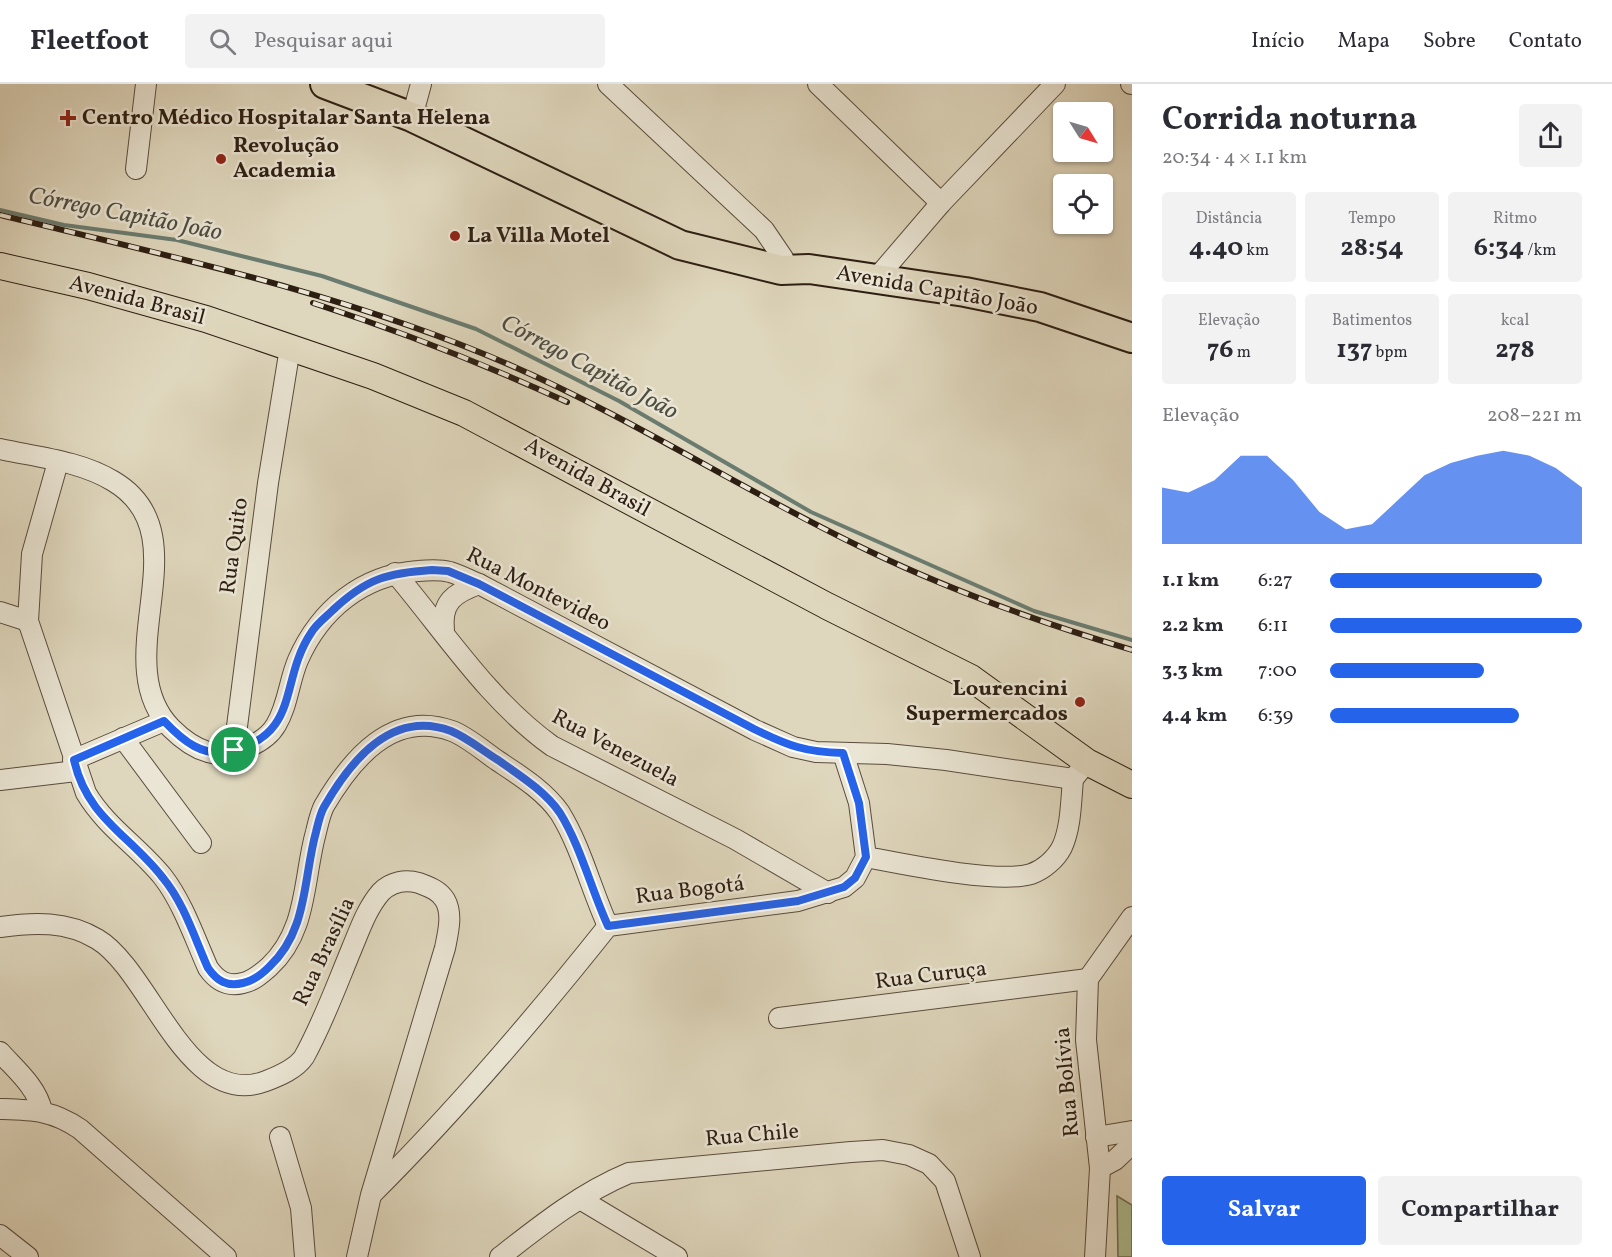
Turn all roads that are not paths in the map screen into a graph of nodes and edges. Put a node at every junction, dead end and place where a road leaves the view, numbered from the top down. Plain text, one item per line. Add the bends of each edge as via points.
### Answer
1 (146, 84) edge
2 (326, 84) edge
3 (421, 84) edge
4 (608, 84) edge
5 (818, 84) edge
6 (1046, 87) edge
7 (412, 117) junction
8 (136, 169) dead end
9 (941, 203) junction
10 (0, 266) edge
11 (791, 266) junction
12 (875, 280) junction
13 (1128, 331) edge
14 (290, 348) junction
15 (0, 448) edge
16 (58, 462) junction
17 (395, 573) junction
18 (479, 584) junction
19 (0, 612) edge
20 (28, 621) junction
21 (444, 630) junction
22 (164, 721) junction
23 (123, 738) junction
24 (234, 750) junction
25 (843, 753) junction
26 (75, 765) junction
27 (1080, 771) junction
28 (0, 780) edge
29 (1132, 785) edge
30 (201, 843) dead end
31 (866, 857) junction
32 (828, 893) junction
33 (1132, 917) edge
34 (608, 926) junction
35 (0, 927) edge
36 (1089, 979) junction
37 (779, 1018) dead end
38 (0, 1052) edge
39 (0, 1109) edge
40 (42, 1111) junction
41 (1132, 1131) edge
42 (280, 1137) dead end
43 (1096, 1137) junction
44 (1132, 1144) edge
45 (1100, 1168) junction
46 (371, 1195) junction
47 (580, 1198) junction
48 (0, 1235) edge
49 (28, 1257) edge
50 (226, 1257) edge
51 (305, 1257) edge
52 (357, 1257) edge
53 (500, 1257) edge
54 (677, 1257) edge
55 (970, 1257) edge
56 (1095, 1257) edge

1 - 8 street
2 - 7 highway, Avenida Capitão João
3 - 7 street
4 - 11 street via 764,230
5 - 9 street
6 - 9 street
7 - 11 highway, Avenida Capitão João via 602,208
9 - 12 street
10 - 14 main road, Avenida Brasil via 151,303
11 - 12 highway, Avenida Capitão João
12 - 13 highway, Avenida Capitão João via 1040,307
14 - 24 street, Rua Quito via 267,483
14 - 27 main road, Avenida Brasil via 465,413 769,576 971,678
15 - 16 street, Rua Montevideo
16 - 20 street via 32,554
16 - 22 street, Rua Montevideo via 90,469 115,481 140,505 149,523 155,543 146,643 147,677
17 - 18 street, Rua Montevideo via 448,571
17 - 21 street, Rua Venezuela
17 - 24 street, Rua Montevideo via 355,590 311,632 296,663 276,727 263,739
18 - 21 street via 451,599 442,613
18 - 25 street, Rua Montevideo via 762,733 805,751
19 - 20 street
20 - 26 street
21 - 32 street, Rua Venezuela via 500,701 552,746 735,839
22 - 23 street
22 - 24 street, Rua Montevideo via 178,735 210,753
23 - 26 street
23 - 30 street
25 - 27 street, Rua Montevideo
25 - 31 street via 859,803
26 - 28 street
26 - 34 street via 96,811 165,880 208,968 226,984 244,983 258,976 275,962 294,934 322,809 345,774 373,743 390,732 415,726 459,735 551,802 574,842
27 - 29 main road, Avenida Brasil
27 - 31 street via 1061,849 1045,867 1032,874 955,871
31 - 32 street, Rua Bogotá via 855,878
32 - 34 street, Rua Bogotá via 798,901
33 - 36 street
34 - 46 street, Rua Bogotá via 499,1059
35 - 46 street, Rua Brasília via 40,922 69,927 98,939 124,962 191,1056 227,1084 245,1085 278,1076 303,1059 366,913 382,891 399,881 433,888 448,905 445,948
36 - 37 street, Rua Curuça
36 - 43 street, Rua Bolívia via 1086,1040
38 - 40 street via 32,1087
39 - 40 street
40 - 50 street via 80,1129
41 - 43 street
42 - 51 street via 301,1208
43 - 45 street, Rua Bolívia
44 - 45 street
45 - 56 street, Rua Bolívia
46 - 52 street, Rua Brasília
47 - 53 street, Rua Chile
47 - 54 street
47 - 55 street, Rua Chile via 629,1173 883,1150 929,1164 945,1181
48 - 49 street

